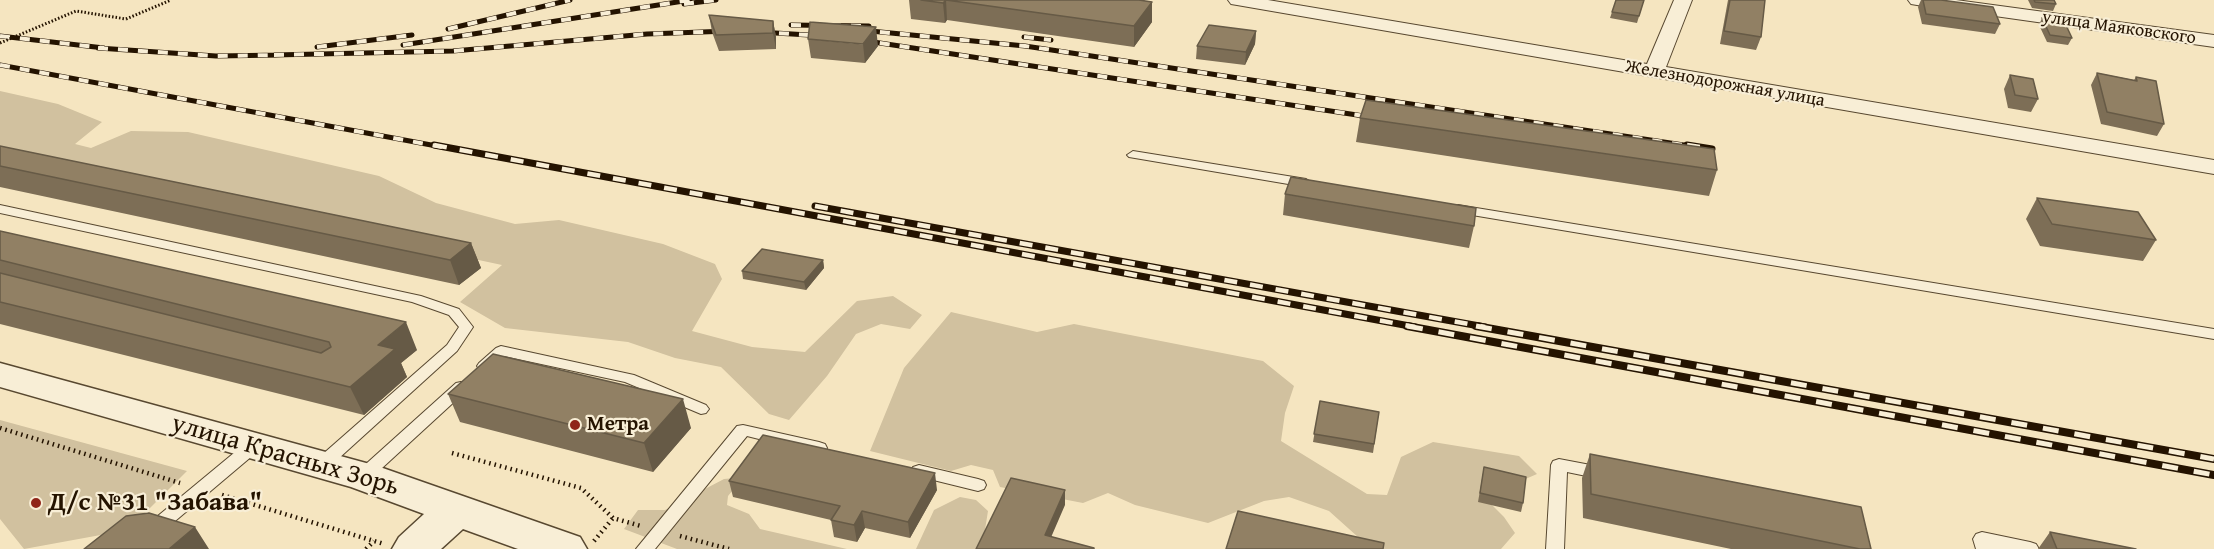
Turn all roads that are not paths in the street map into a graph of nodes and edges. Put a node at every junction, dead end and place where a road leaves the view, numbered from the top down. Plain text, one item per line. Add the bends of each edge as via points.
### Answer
1 (1237, 0) edge
2 (1683, 0) edge
3 (1917, 0) edge
4 (2214, 41) edge
5 (1654, 72) junction
6 (1133, 155) dead end
7 (2214, 168) edge
8 (1321, 186) edge
9 (1450, 207) edge
10 (0, 209) edge
11 (2214, 334) edge
12 (0, 375) edge
13 (701, 409) dead end
14 (252, 447) junction
15 (833, 451) edge
16 (321, 465) junction
17 (900, 467) edge
18 (363, 476) junction
19 (1617, 477) edge
20 (978, 485) dead end
21 (455, 511) junction
22 (560, 548) edge
23 (130, 549) edge
24 (414, 549) edge
25 (645, 549) edge
26 (1555, 549) edge
27 (1985, 549) edge
28 (2030, 549) edge

1 - 5 street, Железнодорожная улица
2 - 5 street
3 - 4 street, улица Маяковского
5 - 7 street, Железнодорожная улица
6 - 8 lane
9 - 11 lane
10 - 16 lane via 417,299 454,312 466,327 452,348
12 - 14 street, улица Красных Зорь
13 - 18 lane via 629,378 501,351
14 - 16 street, улица Красных Зорь
14 - 23 lane
15 - 25 lane via 743,430
16 - 18 street, улица Красных Зорь
17 - 20 lane
18 - 21 street, улица Красных Зорь
19 - 26 lane via 1559,465
21 - 22 street, улица Красных Зорь
21 - 24 street
27 - 28 lane via 1982,539

